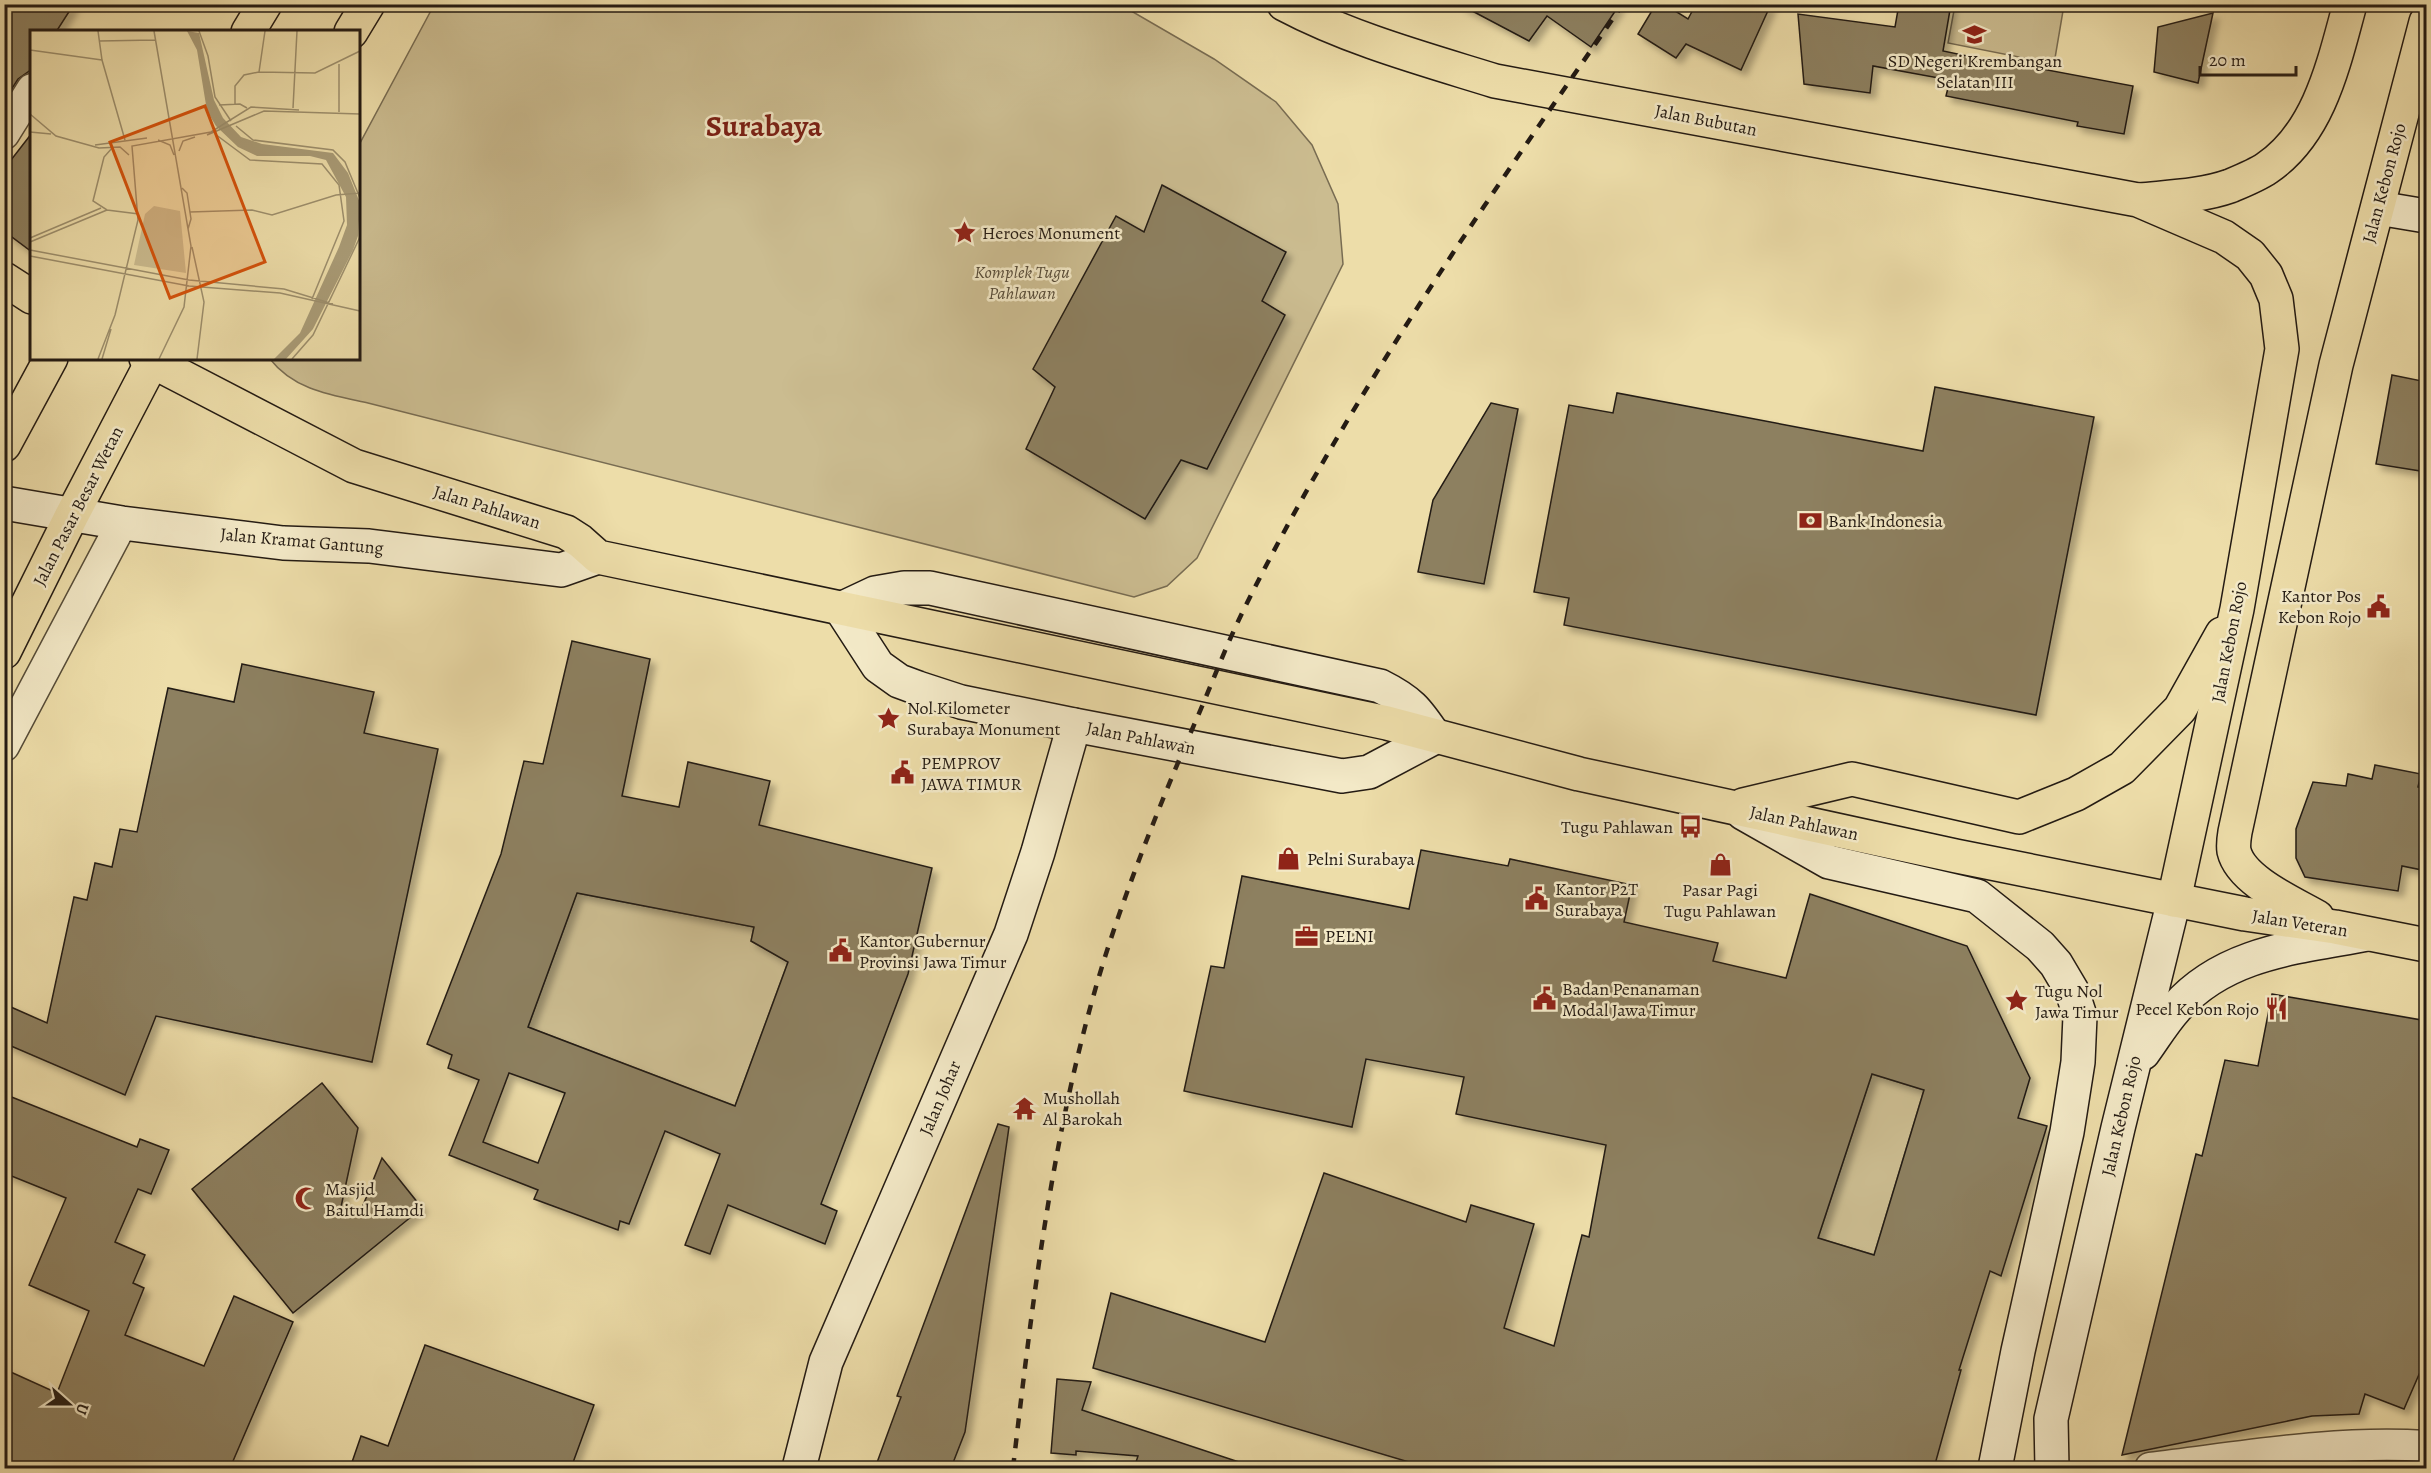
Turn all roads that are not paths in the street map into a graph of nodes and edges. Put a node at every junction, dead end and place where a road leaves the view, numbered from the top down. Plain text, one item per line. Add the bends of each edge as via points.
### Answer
1 (265, 4) edge
2 (368, 4) edge
3 (1302, 9) edge
4 (2344, 13) edge
5 (2427, 22) edge
6 (249, 30) edge
7 (352, 30) edge
8 (30, 92) edge
9 (4, 134) edge
10 (2138, 200) junction
11 (2378, 208) junction
12 (2427, 216) edge
13 (4, 279) edge
14 (30, 296) edge
15 (50, 360) edge
16 (151, 360) edge
17 (4, 445) edge
18 (4, 503) edge
19 (72, 515) junction
20 (122, 523) junction
21 (598, 557) junction
22 (841, 609) junction
23 (2236, 609) junction
24 (4, 652) edge
25 (1074, 725) junction
26 (1435, 737) junction
27 (4, 746) edge
28 (1733, 807) junction
29 (2174, 900) junction
30 (2335, 927) junction
31 (2367, 934) junction
32 (2427, 945) edge
33 (2133, 1066) junction
34 (2427, 1446) edge
35 (1991, 1466) edge
36 (799, 1468) edge
37 (2052, 1468) edge
38 (2150, 1468) edge

1 - 6 main road
2 - 7 main road
3 - 10 main road, Jalan Bubutan via 1404,53 1496,81
4 - 10 main road via 2314,114 2293,144 2267,168 2229,186
5 - 11 main road, Jalan Kebon Rojo
8 - 9 street
10 - 23 main road, Jalan Kebon Rojo via 2224,237 2250,255 2266,275 2276,299 2282,349
11 - 12 main road
11 - 30 main road, Jalan Kebon Rojo via 2336,365 2235,832 2234,850 2250,874 2267,889
13 - 14 main road
15 - 17 main road
16 - 19 main road, Jalan Pasar Besar Wetan
16 - 21 main road, Jalan Pahlawan via 354,466 566,531
18 - 19 main road, Jalan Kramat Gantung
19 - 20 main road, Jalan Kramat Gantung
19 - 24 main road, Jalan Pasar Besar Wetan
20 - 21 main road, Jalan Kramat Gantung via 283,543 369,546 561,570
20 - 27 street
21 - 22 main road, Jalan Pahlawan
22 - 25 main road, Jalan Pahlawan via 878,666 898,681 961,702
22 - 26 main road, Jalan Pahlawan via 1387,723
23 - 28 main road via 2180,709 2122,768 2076,794 2019,817 1852,779
23 - 29 main road, Jalan Kebon Rojo
25 - 26 main road, Jalan Pahlawan via 1342,776 1369,772
25 - 36 main road, Jalan Johar via 1011,934 826,1362
26 - 28 main road, Jalan Pahlawan
28 - 29 main road, Jalan Pahlawan
28 - 35 main road via 1829,862 1977,896 2040,946 2072,991 2080,1016 2078,1062 2067,1132
29 - 30 main road, Jalan Veteran
29 - 33 main road, Jalan Kebon Rojo
30 - 31 main road, Jalan Veteran
31 - 32 main road, Jalan Veteran
31 - 33 main road via 2266,953 2214,976 2176,1008
33 - 37 main road, Jalan Kebon Rojo via 2051,1419
34 - 38 street via 2382,1443 2318,1448

